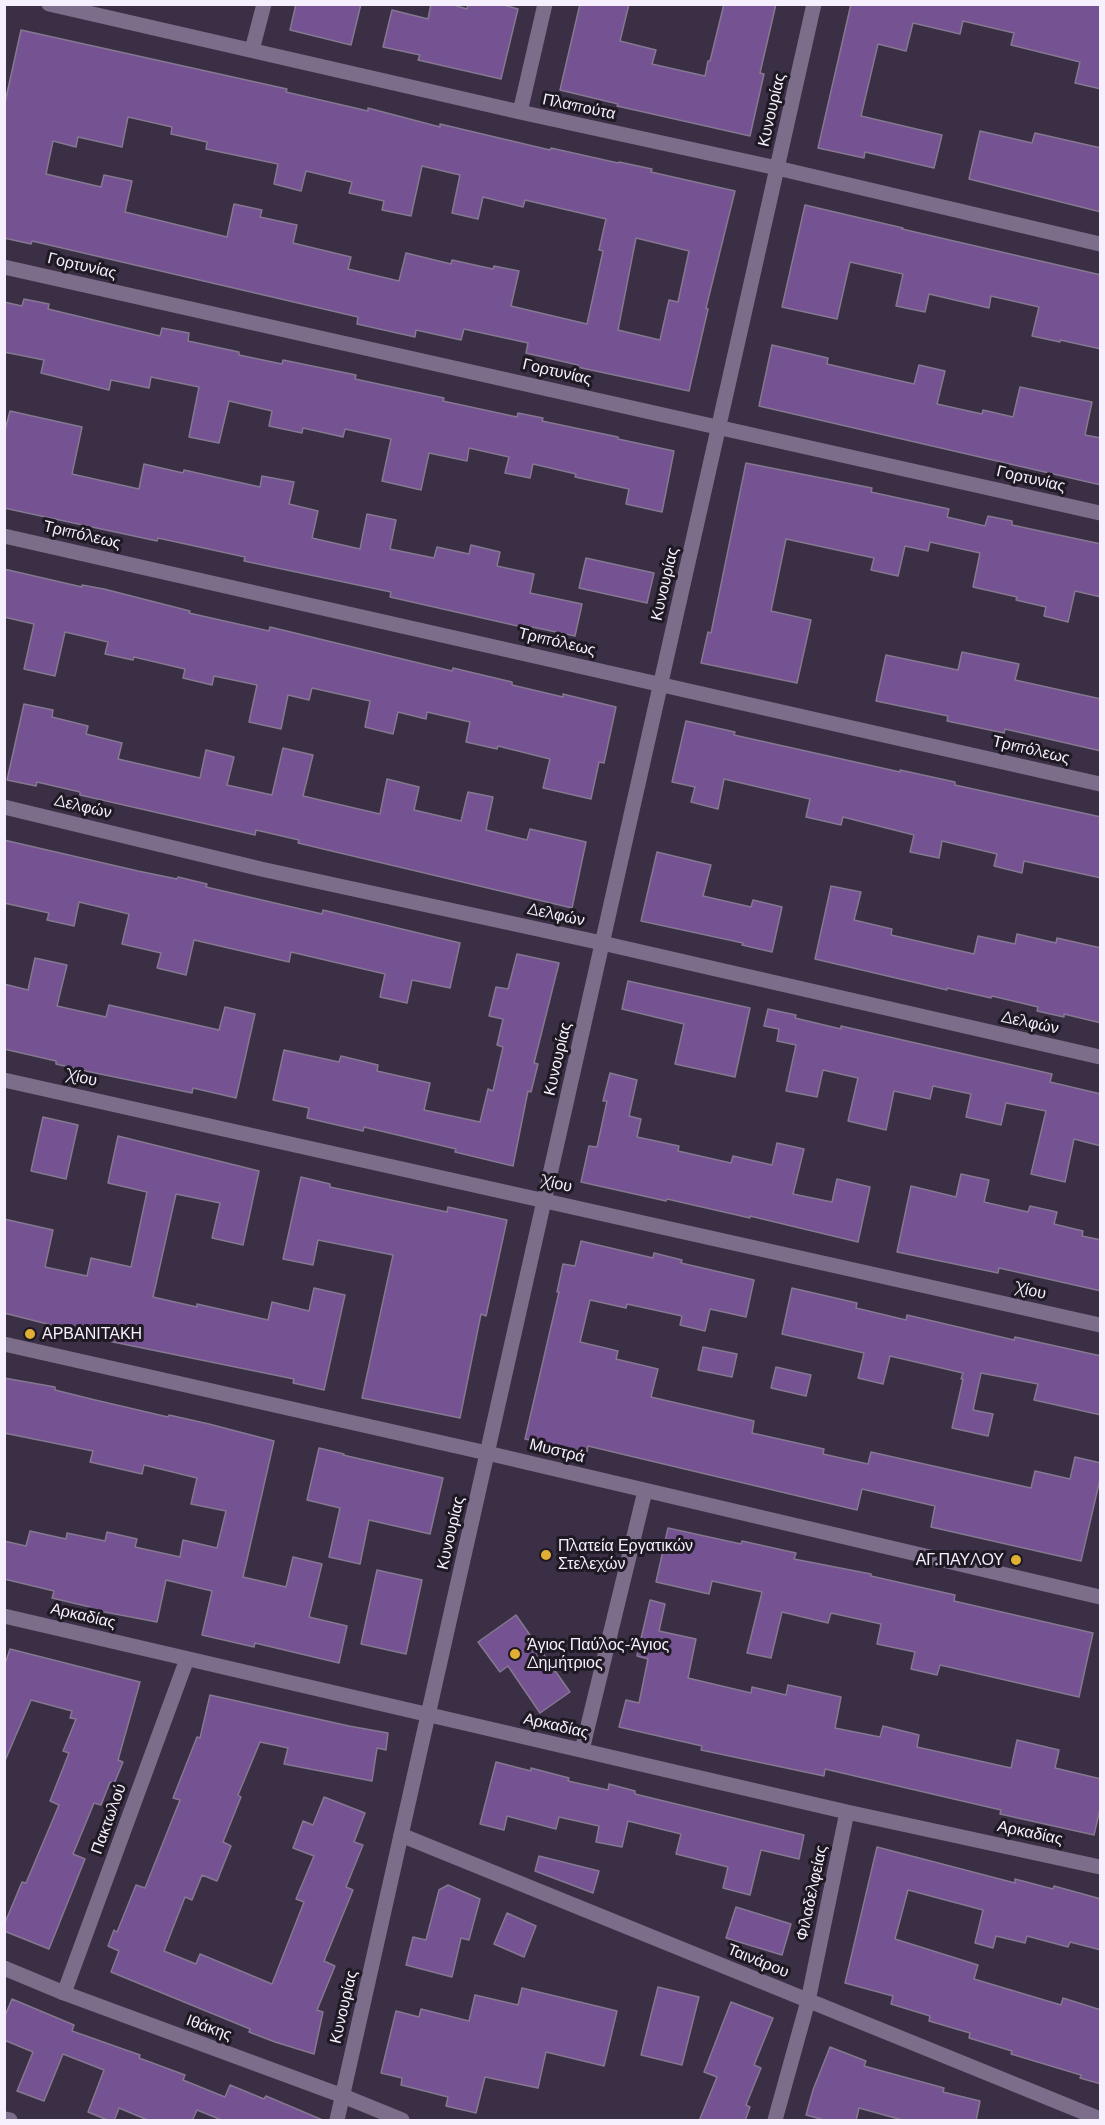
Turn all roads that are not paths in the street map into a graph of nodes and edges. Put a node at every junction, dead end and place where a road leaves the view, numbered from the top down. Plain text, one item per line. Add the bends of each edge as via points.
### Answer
1 (49, 4) edge
2 (264, 4) edge
3 (546, 4) edge
4 (814, 4) edge
5 (252, 50) junction
6 (520, 112) junction
7 (777, 168) junction
8 (1101, 244) edge
9 (4, 267) edge
10 (719, 427) junction
11 (1101, 513) edge
12 (4, 536) edge
13 (661, 684) junction
14 (1101, 784) edge
15 (4, 807) edge
16 (602, 944) junction
17 (1101, 1057) edge
18 (4, 1080) edge
19 (544, 1200) junction
20 (1101, 1325) edge
21 (4, 1344) edge
22 (487, 1453) junction
23 (645, 1491) junction
24 (1101, 1597) edge
25 (4, 1616) edge
26 (187, 1659) junction
27 (428, 1714) junction
28 (582, 1750) junction
29 (847, 1812) junction
30 (401, 1835) junction
31 (1101, 1867) edge
32 (4, 1968) edge
33 (64, 1993) junction
34 (808, 2001) junction
35 (343, 2096) junction
36 (4, 2118) edge
37 (1101, 2119) edge
38 (10, 2121) edge
39 (337, 2121) edge
40 (402, 2121) edge
41 (775, 2121) edge

1 - 5 street, Πλαπούτα
2 - 5 street
3 - 6 street
4 - 7 street, Κυνουρίας
5 - 6 street, Πλαπούτα
6 - 7 street, Πλαπούτα
7 - 8 street, Πλαπούτα
7 - 10 street, Κυνουρίας
9 - 10 street, Γορτυνίας
10 - 11 street, Γορτυνίας
10 - 13 street, Κυνουρίας
12 - 13 street, Τριπόλεως
13 - 14 street, Τριπόλεως
13 - 16 street, Κυνουρίας
15 - 16 street, Δελφών via 261,869
16 - 17 street, Δελφών
16 - 19 street, Κυνουρίας
18 - 19 street, Χίου
19 - 20 street, Χίου
19 - 22 street, Κυνουρίας
21 - 22 street, Μυστρά
22 - 23 street, Μυστρά
22 - 27 street, Κυνουρίας
23 - 24 street, Μυστρά
23 - 28 street
25 - 26 street, Αρκαδίας
26 - 27 street, Αρκαδίας
26 - 33 street, Πακτωλού
27 - 28 street, Αρκαδίας
27 - 30 street, Κυνουρίας
28 - 29 street, Αρκαδίας
29 - 31 street, Αρκαδίας
29 - 34 street, Φιλαδελφείας
30 - 34 street, Ταινάρου
30 - 35 street, Κυνουρίας
32 - 33 street, Ιθάκης
33 - 35 street, Ιθάκης
34 - 37 street, Ταινάρου
34 - 41 street, Φιλαδελφείας
35 - 39 street, Κυνουρίας
35 - 40 street, Ιθάκης
36 - 38 street

